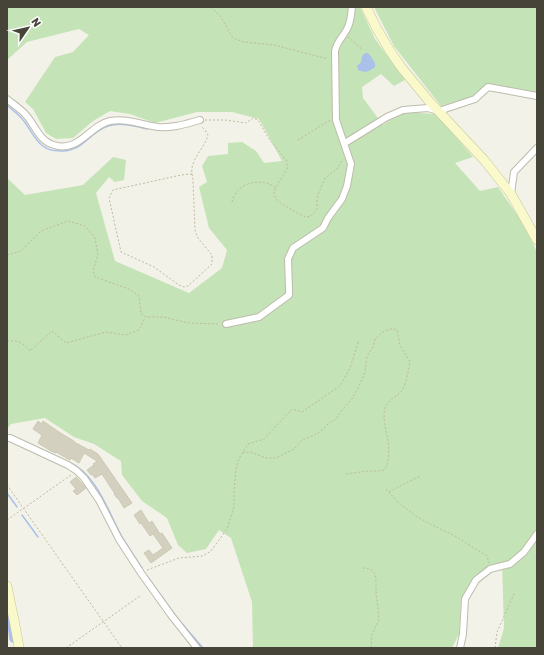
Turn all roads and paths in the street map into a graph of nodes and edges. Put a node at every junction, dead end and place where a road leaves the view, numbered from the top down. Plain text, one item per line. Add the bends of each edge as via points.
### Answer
1 (211, 7) edge
2 (352, 7) edge
3 (366, 7) edge
4 (344, 33) junction
5 (363, 50) dead end
6 (335, 60) junction
7 (537, 96) edge
8 (7, 99) edge
9 (439, 111) junction
10 (336, 120) junction
11 (201, 123) junction
12 (298, 140) dead end
13 (345, 143) junction
14 (537, 148) edge
15 (347, 152) junction
16 (192, 174) junction
17 (276, 188) junction
18 (511, 194) junction
19 (232, 202) dead end
20 (537, 240) edge
21 (7, 255) edge
22 (146, 317) junction
23 (226, 324) joint
24 (359, 340) dead end
25 (7, 341) edge
26 (7, 438) edge
27 (243, 452) junction
28 (77, 471) junction
29 (346, 474) dead end
30 (421, 477) dead end
31 (7, 485) edge
32 (386, 489) dead end
33 (389, 492) junction
34 (24, 508) junction
35 (7, 520) edge
36 (537, 534) edge
37 (363, 568) dead end
38 (490, 569) junction
39 (141, 573) junction
40 (7, 586) edge
41 (515, 592) dead end
42 (140, 596) dead end
43 (103, 622) junction
44 (19, 648) edge
45 (66, 648) edge
46 (122, 648) edge
47 (197, 648) edge
48 (371, 648) edge
49 (460, 648) edge
50 (495, 648) edge

1 - 6 path via 221,17 233,38
2 - 4 street via 349,26
3 - 9 street via 390,51
4 - 5 path
4 - 6 street via 336,47
6 - 10 street
7 - 9 street via 488,87 475,99
8 - 11 street via 26,114 42,138 61,147 82,140 109,121 120,120 158,127
9 - 13 street via 428,108 403,110
9 - 18 street
10 - 12 path via 332,119
10 - 13 street
11 - 16 path via 208,135 195,159
11 - 17 path via 225,120 246,123 253,118 258,120 287,161 288,169
13 - 15 street
14 - 18 street via 514,172
15 - 17 path via 337,169 326,178 317,197 317,209 311,216 304,217 282,204 274,194
15 - 23 street via 351,164 342,199 323,228 293,248 288,258 289,295 259,317
16 - 16 path via 195,230 198,238 212,255 212,264 184,288 154,267 121,252 109,198 113,190
17 - 19 path via 268,183 253,182 239,190 233,196
18 - 20 street
21 - 22 path via 21,251 42,231 68,221 85,226 95,238 98,255 92,270 95,277 129,289 139,296 141,314
22 - 23 path via 164,317 188,323
22 - 25 path via 139,330 125,335 106,332 66,343 52,331 30,351 23,343
24 - 27 path via 350,368 340,386 302,412 292,408 264,439 248,444
26 - 28 street
27 - 29 path via 276,458 294,449 302,440 315,435 336,419 352,399 361,382 367,356 375,339 384,332 394,329 410,362 401,392 385,407 388,464 384,470
27 - 39 path via 236,469 234,508 227,529 211,551 203,556 179,558
28 - 34 path
28 - 39 street via 99,500 119,539
30 - 33 path
31 - 34 path
32 - 33 path
33 - 38 path via 416,516 487,556
34 - 35 path
34 - 43 path
36 - 38 street via 524,552 510,564
37 - 48 path via 372,570 376,579 379,620 372,634
38 - 49 street via 476,580 466,599
39 - 47 street
40 - 44 street
41 - 50 path via 497,632
42 - 43 path
43 - 45 path
43 - 46 path

